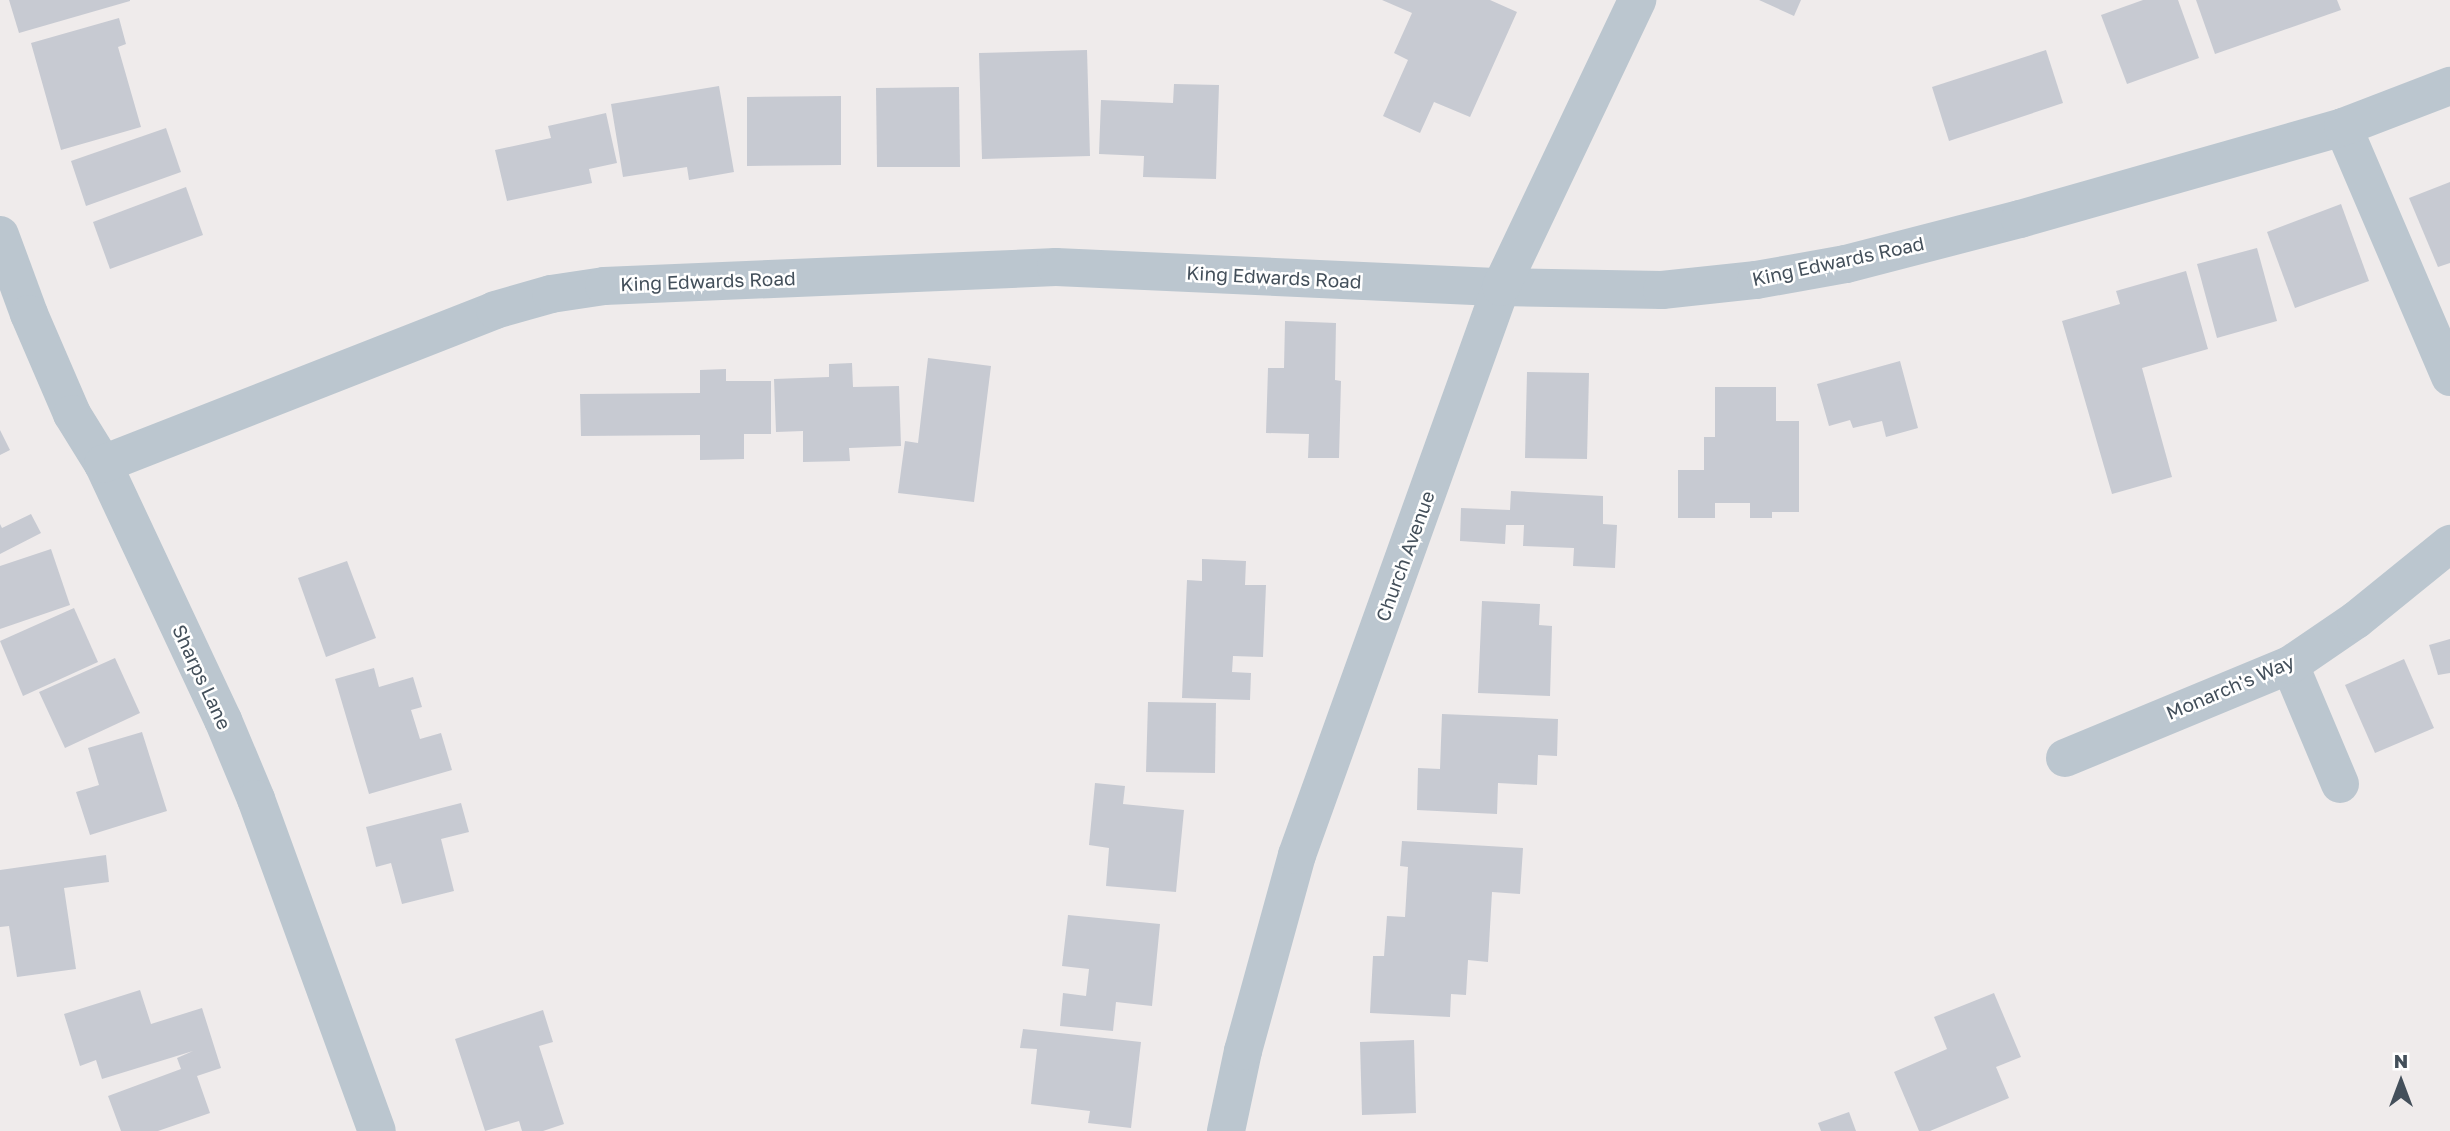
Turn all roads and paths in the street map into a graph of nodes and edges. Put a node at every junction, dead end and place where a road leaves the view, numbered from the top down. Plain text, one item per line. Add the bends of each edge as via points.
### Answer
1 (1637, 0) edge
2 (2450, 86) edge
3 (2343, 127) junction
4 (0, 235) edge
5 (1501, 287) junction
6 (2450, 377) edge
7 (103, 464) junction
8 (2450, 544) edge
9 (2290, 665) junction
10 (2065, 758) dead end
11 (2340, 784) dead end
12 (377, 1131) edge
13 (1226, 1131) edge

1 - 5 street, Church Avenue
2 - 3 street, King Edwards Road
3 - 5 street, King Edwards Road via 1846,264 1662,290
3 - 6 street
4 - 7 street, Sharps Lane via 72,414
5 - 7 street, King Edwards Road via 1056,267 604,286 551,294 495,310
5 - 13 street, Church Avenue via 1297,856 1243,1051
7 - 12 street, Sharps Lane via 256,799
8 - 9 street, Monarch's Way via 2356,620
9 - 10 street, Monarch's Way
9 - 11 street

